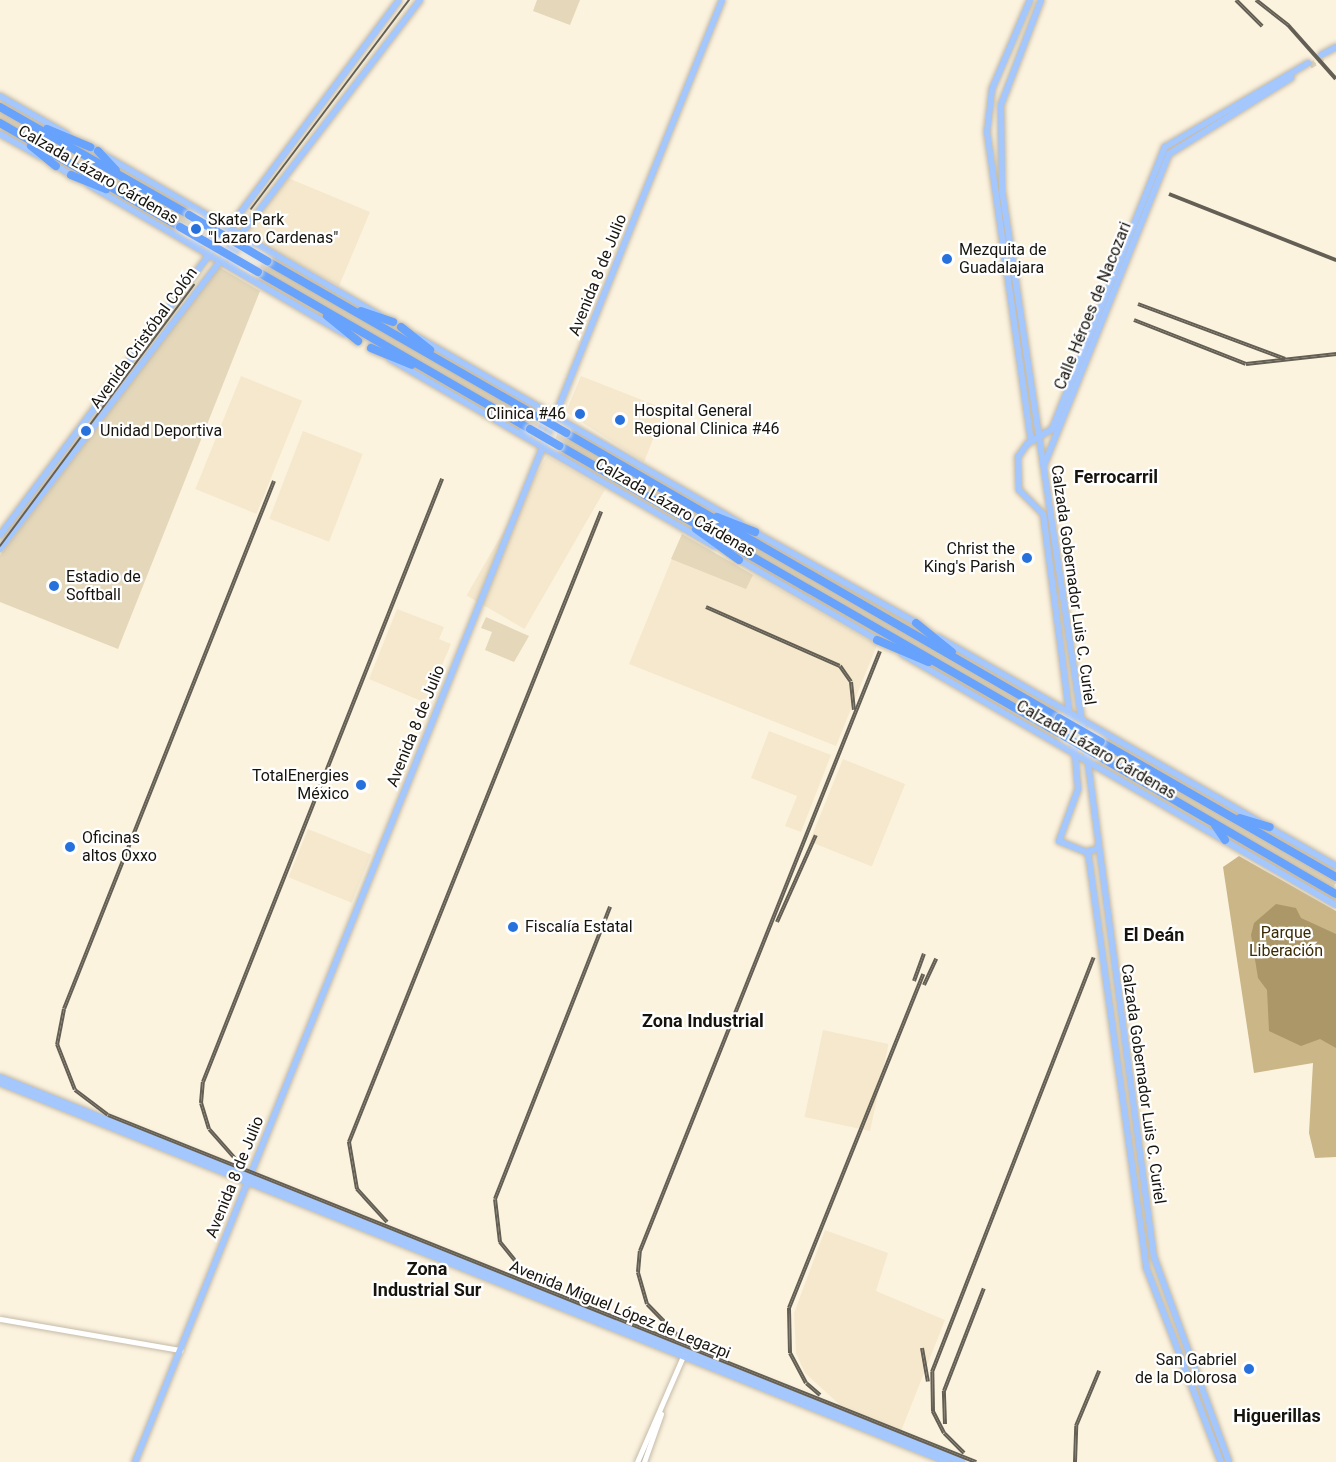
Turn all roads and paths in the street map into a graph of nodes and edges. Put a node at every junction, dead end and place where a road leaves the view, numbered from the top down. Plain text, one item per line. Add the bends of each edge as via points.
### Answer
1 (399, 0) edge
2 (420, 0) edge
3 (722, 0) edge
4 (1030, 0) edge
5 (1041, 0) edge
6 (1336, 47) edge
7 (1336, 51) edge
8 (0, 96) edge
9 (0, 107) edge
10 (18, 117) junction
11 (0, 123) edge
12 (14, 131) junction
13 (0, 134) edge
14 (94, 149) junction
15 (56, 166) junction
16 (71, 175) junction
17 (124, 178) junction
18 (136, 201) junction
19 (204, 213) junction
20 (236, 219) junction
21 (244, 225) junction
22 (229, 228) junction
23 (238, 233) junction
24 (188, 243) junction
25 (258, 245) junction
26 (209, 255) junction
27 (217, 260) junction
28 (202, 264) junction
29 (237, 271) junction
30 (205, 277) junction
31 (310, 302) junction
32 (340, 303) junction
33 (393, 322) junction
34 (401, 327) junction
35 (358, 341) junction
36 (371, 348) junction
37 (458, 371) junction
38 (439, 376) junction
39 (542, 409) junction
40 (488, 416) junction
41 (556, 417) junction
42 (1039, 438) junction
43 (1030, 441) junction
44 (543, 447) junction
45 (1044, 465) junction
46 (666, 507) junction
47 (694, 507) junction
48 (755, 532) junction
49 (0, 535) edge
50 (0, 549) edge
51 (738, 560) junction
52 (916, 623) junction
53 (877, 640) junction
54 (952, 671) junction
55 (980, 673) junction
56 (1070, 716) junction
57 (1078, 720) junction
58 (1075, 756) junction
59 (1088, 763) junction
60 (1227, 814) junction
61 (1214, 823) junction
62 (1270, 827) junction
63 (1225, 840) junction
64 (1096, 849) junction
65 (1088, 852) junction
66 (1336, 866) edge
67 (1336, 877) edge
68 (1336, 894) edge
69 (1336, 905) edge
70 (0, 1077) edge
71 (0, 1083) edge
72 (162, 1145) junction
73 (248, 1179) junction
74 (0, 1319) edge
75 (180, 1350) junction
76 (684, 1354) junction
77 (662, 1410) junction
78 (135, 1462) edge
79 (637, 1462) edge
80 (644, 1462) edge
81 (947, 1462) edge
82 (962, 1462) edge
83 (1221, 1462) edge
84 (1229, 1462) edge

1 - 20 main road, Avenida Cristóbal Colón
2 - 21 main road, Avenida Cristóbal Colón
3 - 41 main road, Avenida 8 de Julio
4 - 43 main road via 992,89 987,132
5 - 42 main road, Calzada Gobernador Luis C. Curiel via 1004,93 997,143
6 - 7 main road via 1322,57
8 - 14 main road, Calzada Lázaro Cárdenas
9 - 10 highway, Calzada Lázaro Cárdenas
10 - 14 highway
10 - 17 highway, Calzada Lázaro Cárdenas
11 - 12 highway, Calzada Lázaro Cárdenas
12 - 15 highway
12 - 18 highway, Calzada Lázaro Cárdenas
13 - 15 main road, Calzada Lázaro Cárdenas
14 - 17 highway
14 - 19 main road, Calzada Lázaro Cárdenas
15 - 16 main road, Calzada Lázaro Cárdenas
16 - 18 highway
16 - 24 main road, Calzada Lázaro Cárdenas
17 - 32 highway, Calzada Lázaro Cárdenas, bridge
18 - 31 highway, Calzada Lázaro Cárdenas, bridge
19 - 22 main road, Calzada Lázaro Cárdenas
19 - 24 main road via 215,232 206,243
20 - 21 main road
20 - 22 main road, Avenida Cristóbal Colón
21 - 23 main road, Avenida Cristóbal Colón
22 - 23 main road, Calzada Lázaro Cárdenas
22 - 26 main road, Avenida Cristóbal Colón
23 - 25 main road, Calzada Lázaro Cárdenas
23 - 27 main road, Avenida Cristóbal Colón
24 - 26 main road, Calzada Lázaro Cárdenas
25 - 29 main road via 240,244 230,259
25 - 33 main road, Calzada Lázaro Cárdenas
26 - 27 main road, Calzada Lázaro Cárdenas
26 - 28 main road, Avenida Cristóbal Colón
27 - 29 main road, Calzada Lázaro Cárdenas
27 - 30 main road, Avenida Cristóbal Colón
28 - 30 main road
28 - 49 main road, Avenida Cristóbal Colón
29 - 35 main road, Calzada Lázaro Cárdenas
30 - 50 main road, Avenida Cristóbal Colón
31 - 35 highway
31 - 38 highway, Calzada Lázaro Cárdenas
32 - 33 highway
32 - 37 highway, Calzada Lázaro Cárdenas
33 - 34 main road, Calzada Lázaro Cárdenas
34 - 37 highway
34 - 39 main road, Calzada Lázaro Cárdenas
35 - 36 main road, Calzada Lázaro Cárdenas
36 - 38 highway
36 - 40 main road, Calzada Lázaro Cárdenas
37 - 47 highway, Calzada Lázaro Cárdenas, bridge
38 - 46 highway, Calzada Lázaro Cárdenas, bridge
39 - 40 main road via 546,418 537,436
39 - 41 main road, Calzada Lázaro Cárdenas
40 - 44 main road, Calzada Lázaro Cárdenas
41 - 44 main road, Avenida 8 de Julio
41 - 48 main road, Calzada Lázaro Cárdenas
42 - 43 main road
42 - 45 main road, Calzada Gobernador Luis C. Curiel
42 - 45 main road, Calle Héroes de Nacozari via 1052,429 1165,147 1309,65 1167,157
43 - 56 main road, Calzada Gobernador Luis C. Curiel via 1018,457 1017,483 1026,501 1043,514
44 - 51 main road, Calzada Lázaro Cárdenas
44 - 73 main road, Avenida 8 de Julio
45 - 57 main road, Calzada Gobernador Luis C. Curiel
46 - 51 highway
46 - 54 highway, Calzada Lázaro Cárdenas
47 - 48 highway
47 - 55 highway, Calzada Lázaro Cárdenas
48 - 52 main road, Calzada Lázaro Cárdenas
51 - 53 main road, Calzada Lázaro Cárdenas
52 - 55 highway
52 - 56 main road, Calzada Lázaro Cárdenas
53 - 54 highway
53 - 58 main road, Calzada Lázaro Cárdenas
54 - 61 highway, Calzada Lázaro Cárdenas, bridge
55 - 60 highway, Calzada Lázaro Cárdenas, bridge
56 - 57 main road, Calzada Lázaro Cárdenas
56 - 58 main road, Calzada Gobernador Luis C. Curiel
57 - 59 main road, Calzada Gobernador Luis C. Curiel
57 - 62 main road, Calzada Lázaro Cárdenas
58 - 59 main road, Calzada Lázaro Cárdenas
58 - 65 main road, Calzada Gobernador Luis C. Curiel via 1078,789 1059,841
59 - 63 main road, Calzada Lázaro Cárdenas
59 - 64 main road, Calzada Gobernador Luis C. Curiel
60 - 62 highway
60 - 67 highway, Calzada Lázaro Cárdenas
61 - 63 highway
61 - 68 highway, Calzada Lázaro Cárdenas
62 - 66 main road, Calzada Lázaro Cárdenas
63 - 69 main road, Calzada Lázaro Cárdenas
64 - 65 main road
64 - 84 main road, Calzada Gobernador Luis C. Curiel via 1154,1257
65 - 83 main road, Calzada Gobernador Luis C. Curiel via 1146,1267
70 - 72 main road, Avenida Miguel López de Legazpi
71 - 72 main road, Avenida Miguel López de Legazpi
72 - 73 main road, Avenida Miguel López de Legazpi
73 - 75 main road, Avenida 8 de Julio
73 - 76 main road, Avenida Miguel López de Legazpi
74 - 75 street
75 - 78 main road, Avenida 8 de Julio
76 - 77 street
76 - 81 main road, Avenida Miguel López de Legazpi
76 - 82 main road, Avenida Miguel López de Legazpi
77 - 79 street
77 - 80 street

